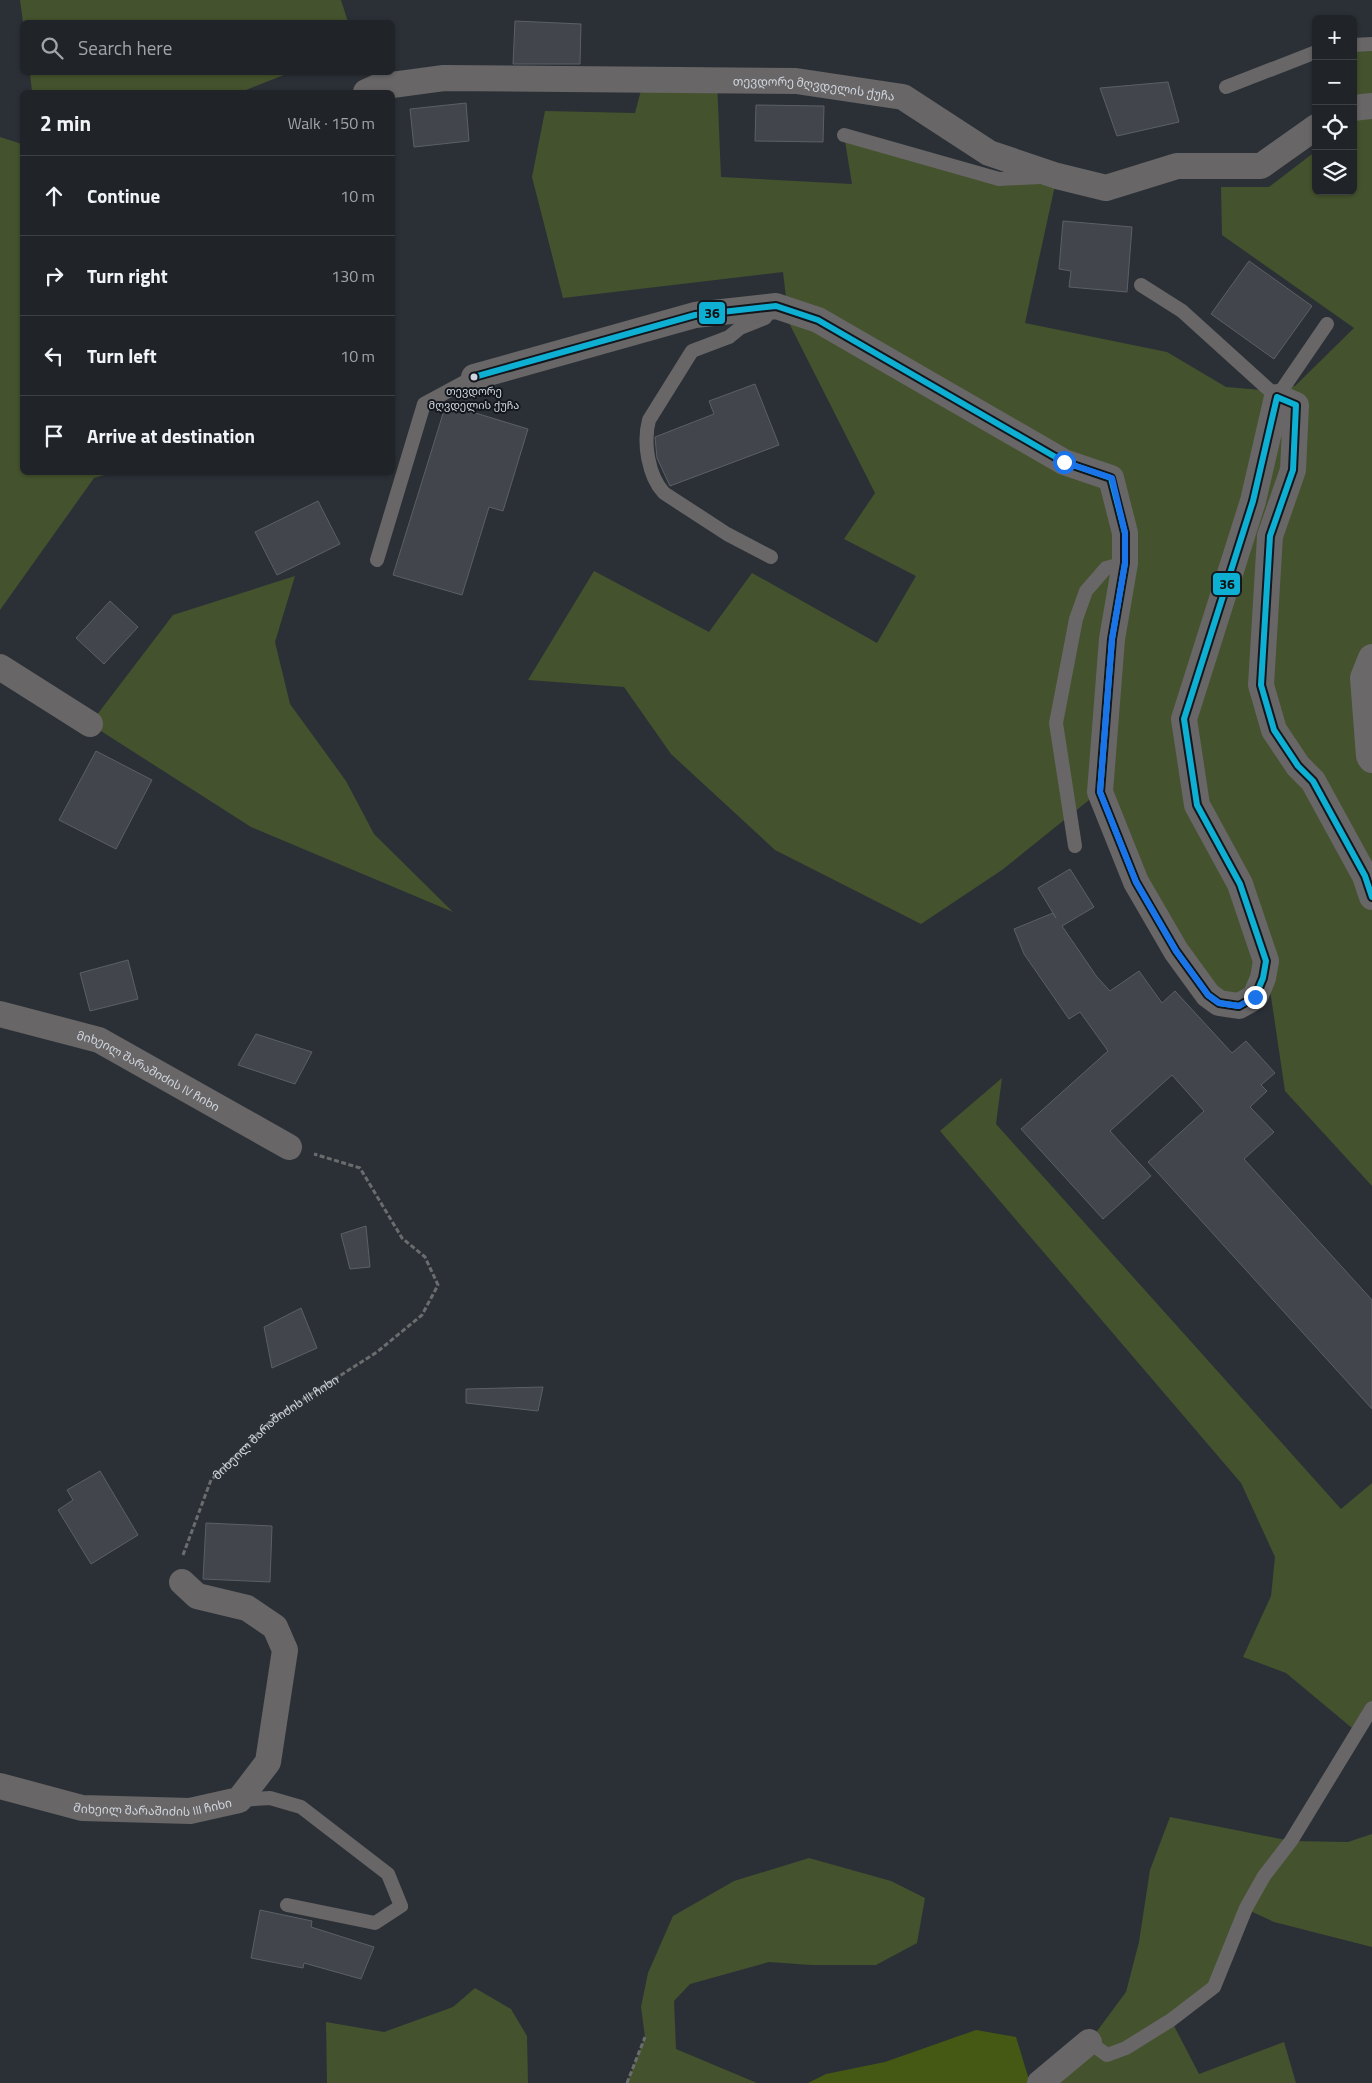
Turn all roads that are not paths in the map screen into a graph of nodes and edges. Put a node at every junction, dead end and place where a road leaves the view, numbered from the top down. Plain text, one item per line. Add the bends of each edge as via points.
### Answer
1 (1372, 44) edge
2 (1357, 45) edge
3 (1312, 54) edge
4 (1226, 87) dead end
5 (371, 90) edge
6 (1372, 106) edge
7 (1357, 108) edge
8 (1312, 130) edge
9 (844, 135) dead end
10 (1057, 176) junction
11 (1141, 285) dead end
12 (776, 306) junction
13 (1327, 324) dead end
14 (474, 377) joint
15 (1277, 397) junction
16 (771, 557) dead end
17 (377, 560) dead end
18 (1125, 563) junction
19 (1372, 658) edge
20 (0, 667) edge
21 (90, 724) dead end
22 (1372, 759) edge
23 (1075, 846) dead end
24 (1372, 898) edge
25 (0, 1014) edge
26 (289, 1147) road end
27 (182, 1582) road end
28 (1372, 1708) edge
29 (0, 1786) edge
30 (239, 1800) junction
31 (287, 1905) dead end
32 (1089, 2042) joint
33 (1040, 2083) edge

1 - 2 lane
3 - 4 lane
5 - 10 street, თევდორე მღვდელის ქუჩა via 444,78 796,81 903,97 989,153
6 - 7 street
8 - 10 street, თევდორე მღვდელის ქუჩა via 1261,166 1177,166 1106,188
9 - 10 lane via 999,179
11 - 15 lane via 1182,311
12 - 14 street via 695,315
12 - 16 lane via 765,318 692,351 649,420 646,433 651,468 657,485 664,493 727,534
12 - 18 street via 818,320 1064,462 1112,478 1125,533
13 - 15 lane
14 - 17 lane via 424,404
15 - 18 street via 1253,501 1184,719 1197,806 1240,884 1266,961 1255,997 1239,1006 1219,1003 1208,995 1176,951 1136,882 1100,792 1112,639
15 - 24 street via 1296,405 1293,470 1270,536 1261,685 1274,730 1298,766 1313,781 1365,876
18 - 23 lane via 1106,568 1086,591 1076,619 1056,723
19 - 22 street via 1364,678
20 - 21 street
25 - 26 street, მიხეილ შარაშიძის IV ჩიხი via 98,1040
27 - 30 street, მიხეილ შარაშიძის III ჩიხი via 197,1596 247,1608 275,1627 284,1650 268,1762
28 - 32 lane via 1250,1900 1214,1987 1171,2020 1126,2048 1107,2055
29 - 30 street, მიხეილ შარაშიძის III ჩიხი via 82,1808 190,1811
30 - 31 lane via 270,1798 301,1807 388,1874 401,1906 375,1924
32 - 33 street

